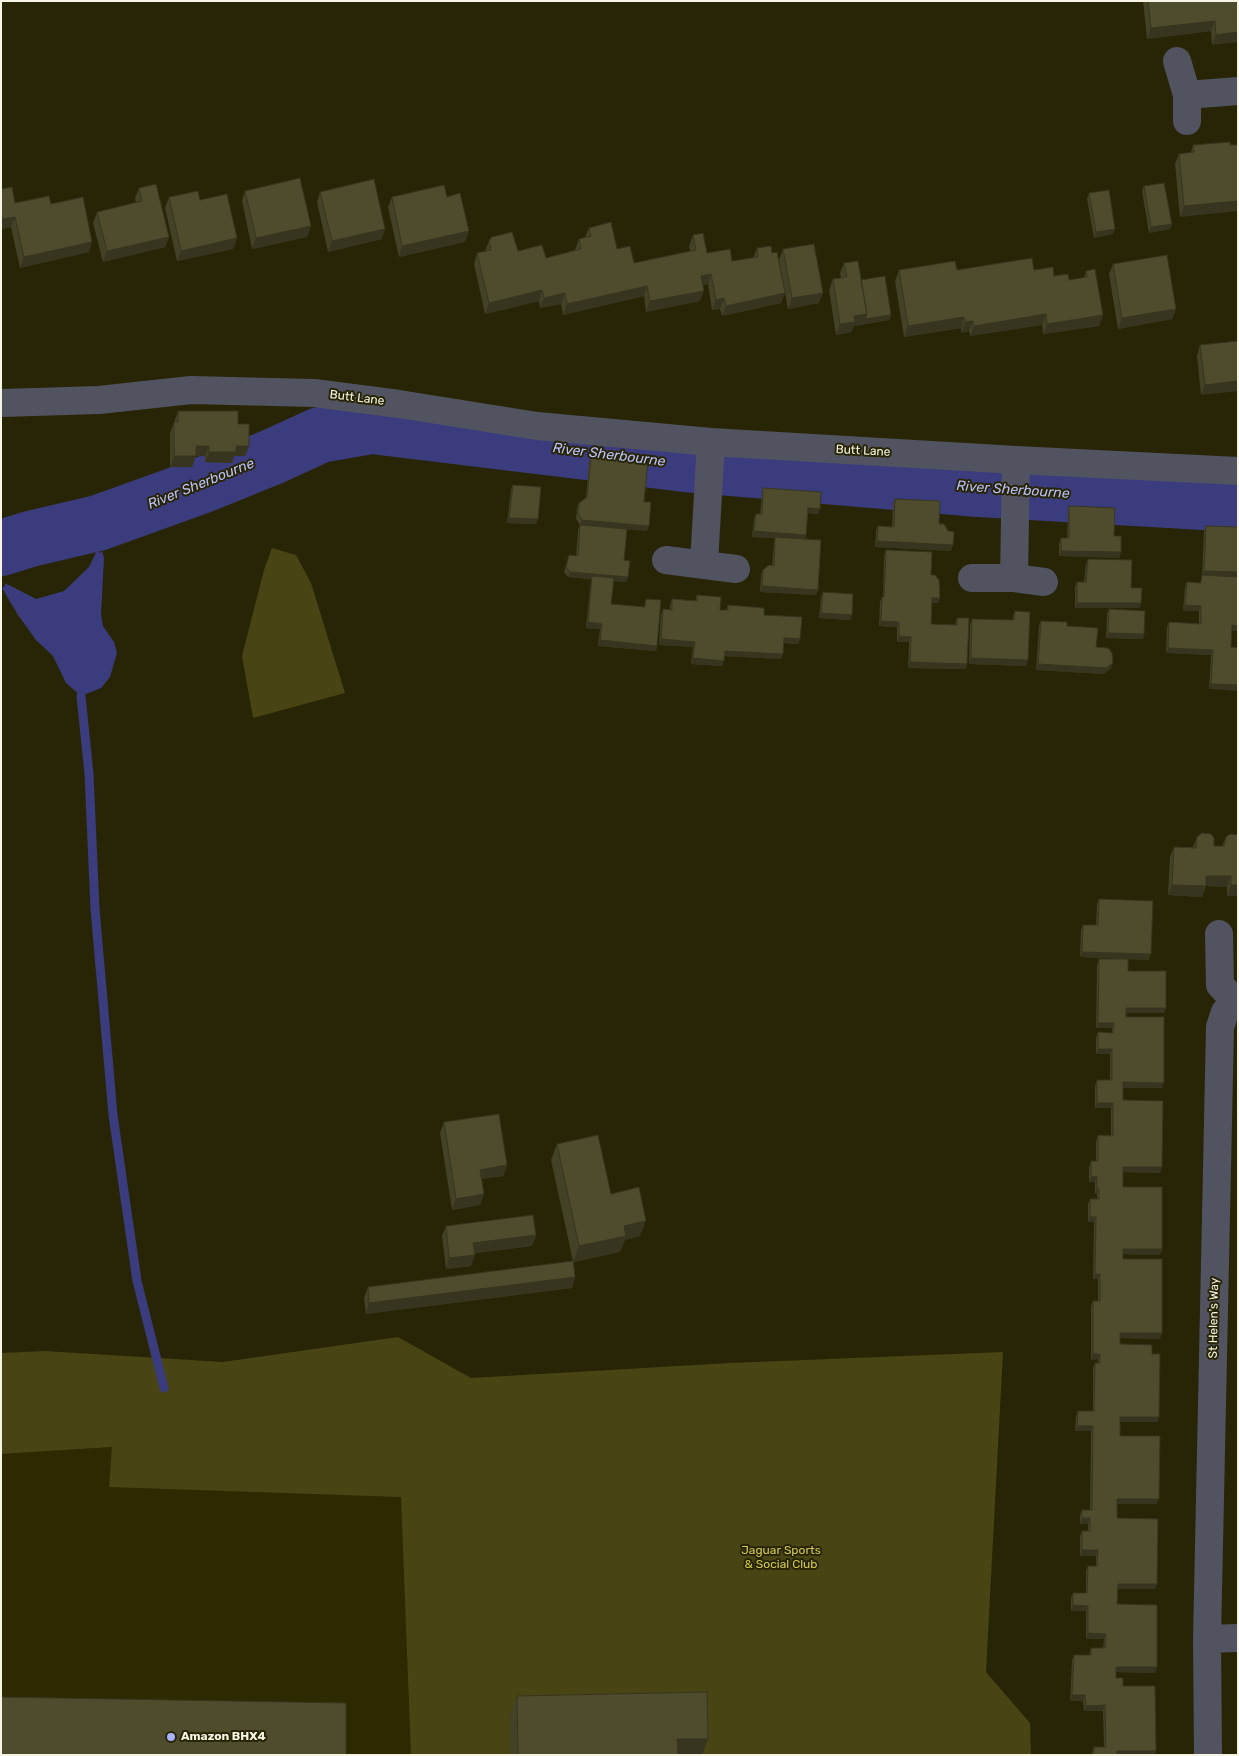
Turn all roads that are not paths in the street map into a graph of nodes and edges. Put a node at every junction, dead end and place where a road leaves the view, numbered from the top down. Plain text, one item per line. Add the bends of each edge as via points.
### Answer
1 (1177, 61) dead end
2 (1238, 91) edge
3 (1, 403) edge
4 (710, 460) junction
5 (1238, 471) edge
6 (1015, 482) junction
7 (666, 560) dead end
8 (704, 564) junction
9 (736, 569) dead end
10 (972, 578) dead end
11 (1014, 578) junction
12 (1044, 582) dead end
13 (1219, 934) dead end
14 (1236, 1000) edge
15 (1238, 1638) edge
16 (1206, 1639) junction
17 (1208, 1755) edge

1 - 2 street via 1187,108
3 - 4 street, Butt Lane via 99,400 191,390 314,393 537,426
4 - 6 street, Butt Lane
4 - 8 street
5 - 6 street, Butt Lane
6 - 11 street
7 - 8 street
8 - 9 street
10 - 11 street
11 - 12 street
13 - 14 street, St Helen's Way via 1220,984
14 - 16 street, St Helen's Way via 1225,1012 1220,1027
15 - 16 street
16 - 17 street, St Helen's Way

